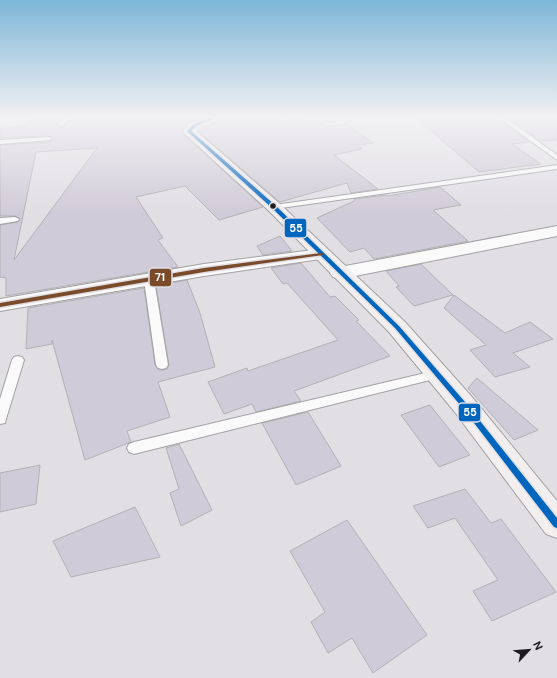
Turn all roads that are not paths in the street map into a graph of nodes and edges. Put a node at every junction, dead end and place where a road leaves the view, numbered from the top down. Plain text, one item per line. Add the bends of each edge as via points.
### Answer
1 (211, 150) edge
2 (546, 150) edge
3 (557, 158) edge
4 (557, 167) edge
5 (274, 207) junction
6 (15, 219) dead end
7 (0, 221) edge
8 (557, 231) edge
9 (321, 254) junction
10 (340, 272) junction
11 (149, 280) junction
12 (0, 305) edge
13 (18, 360) dead end
14 (162, 365) dead end
15 (438, 374) junction
16 (0, 418) edge
17 (134, 448) dead end
18 (557, 524) edge

1 - 5 street
2 - 3 lane
4 - 5 lane
5 - 9 street
6 - 7 lane
8 - 10 street
9 - 10 street
9 - 11 street
10 - 15 street via 397,327
11 - 12 street
11 - 14 lane
13 - 16 lane
15 - 17 lane
15 - 18 street

